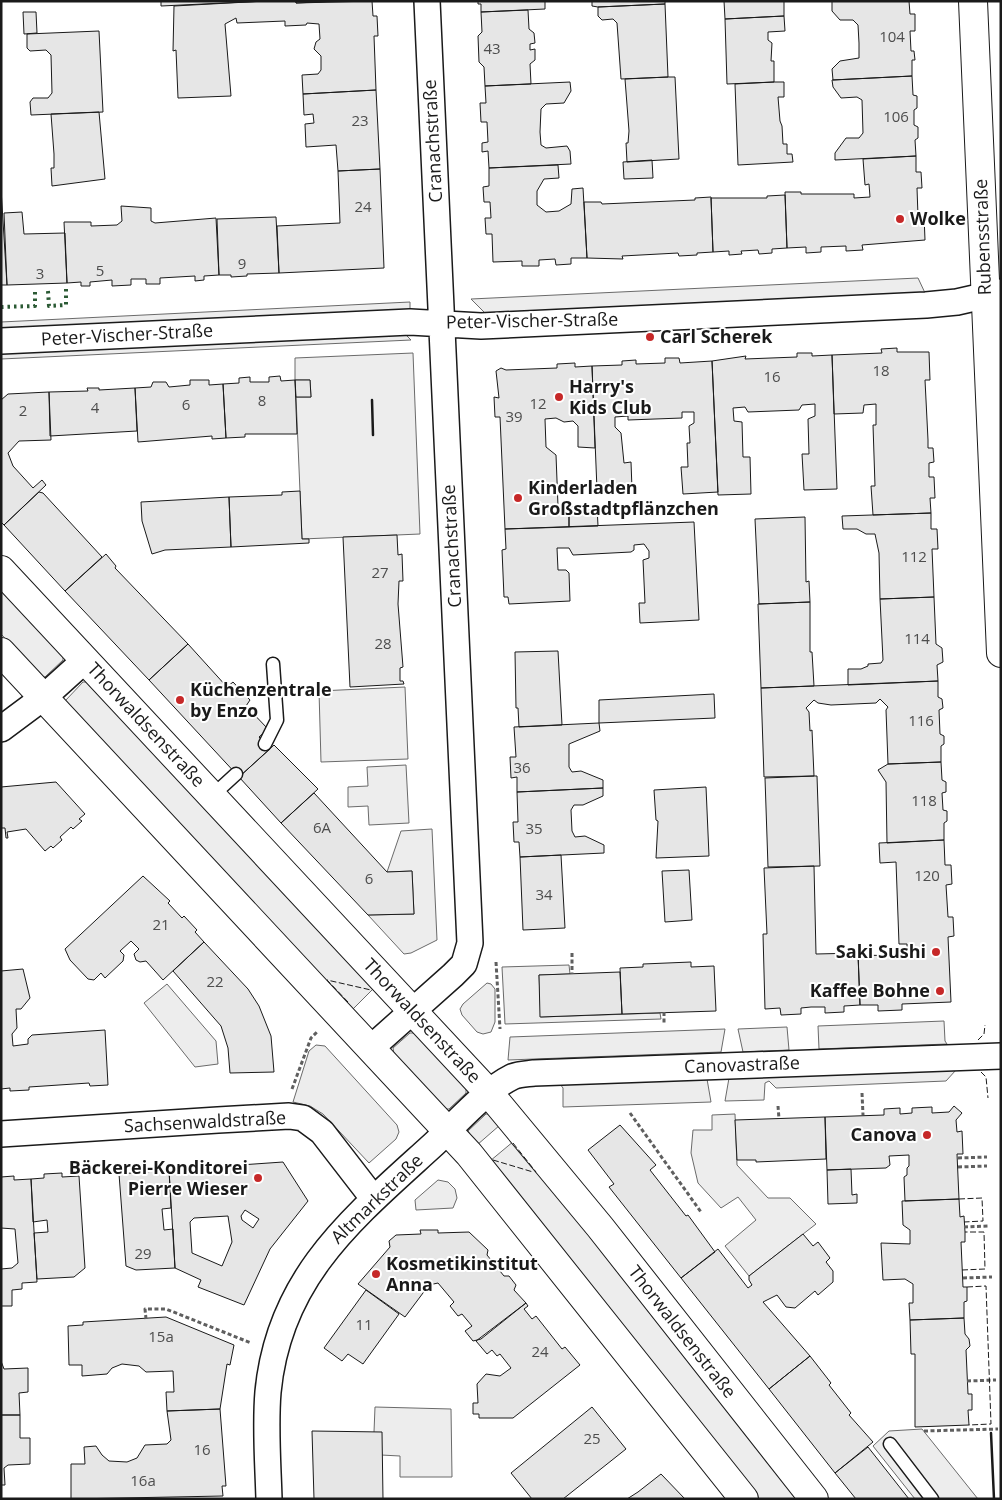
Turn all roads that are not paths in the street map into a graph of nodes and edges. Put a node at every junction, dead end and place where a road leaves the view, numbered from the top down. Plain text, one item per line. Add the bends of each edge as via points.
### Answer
1 (427, 1) edge
2 (973, 1) edge
3 (993, 294) edge
4 (441, 324) junction
5 (1, 340) edge
6 (1, 570) edge
7 (1, 652) edge
8 (1001, 653) edge
9 (85, 660) junction
10 (273, 664) dead end
11 (44, 697) junction
12 (1, 729) edge
13 (265, 744) dead end
14 (236, 774) dead end
15 (212, 796) junction
16 (413, 1011) junction
17 (371, 1048) junction
18 (1001, 1056) edge
19 (489, 1093) junction
20 (448, 1131) junction
21 (1, 1134) edge
22 (373, 1198) junction
23 (890, 1444) dead end
24 (269, 1499) edge
25 (744, 1499) edge
26 (814, 1499) edge
27 (932, 1499) edge

1 - 4 street, Cranachstraße
2 - 3 main road, Rubensstraße
3 - 4 street, Peter-Vischer-Straße via 926,305 491,326
3 - 8 main road, Rubensstraße
4 - 5 street, Peter-Vischer-Straße via 400,322
4 - 16 street, Cranachstraße via 470,943 464,964
6 - 9 main road, Thorwaldsenstraße
7 - 11 main road
9 - 11 street
9 - 15 main road, Thorwaldsenstraße
10 - 13 lane via 277,720
11 - 12 street
11 - 17 main road
14 - 15 lane
15 - 16 main road, Thorwaldsenstraße
16 - 17 street, Cranachstraße
16 - 19 main road, Thorwaldsenstraße
17 - 20 main road
18 - 19 street, Canovastraße via 534,1072 513,1076
19 - 20 street, Altmarkstraße
19 - 26 main road, Thorwaldsenstraße via 600,1227
20 - 22 street, Altmarkstraße
20 - 25 main road
21 - 22 street, Sachsenwaldstraße via 289,1116 302,1118 322,1132
22 - 24 street, Altmarkstraße via 314,1265 283,1326 268,1392
23 - 27 lane

